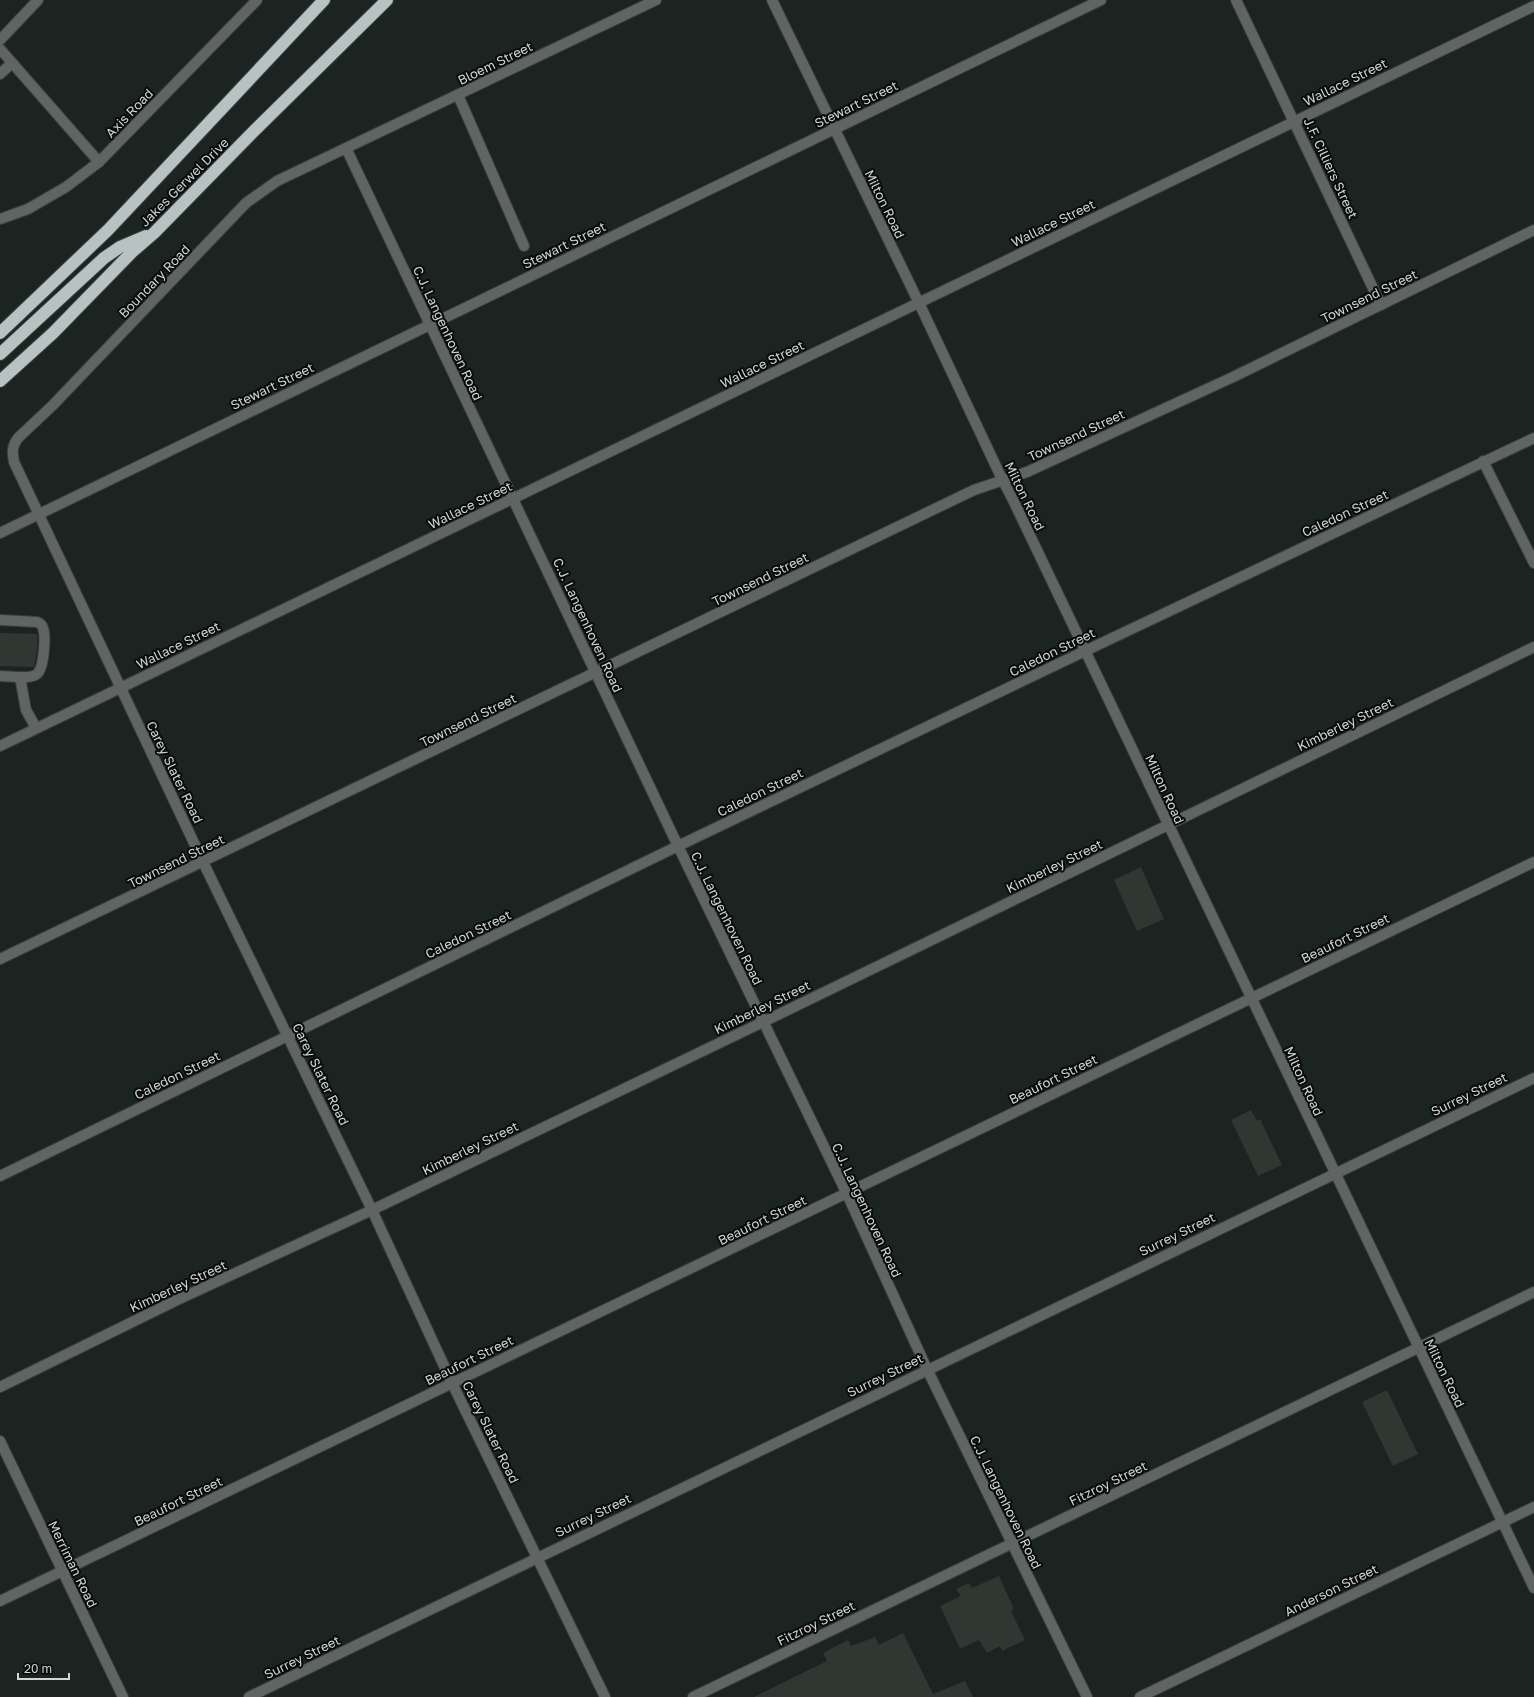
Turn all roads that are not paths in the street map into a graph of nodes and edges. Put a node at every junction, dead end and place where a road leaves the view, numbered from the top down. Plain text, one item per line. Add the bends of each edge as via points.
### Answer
1 (38, 0) edge
2 (257, 0) edge
3 (324, 0) edge
4 (387, 0) edge
5 (656, 0) edge
6 (772, 0) edge
7 (1101, 0) edge
8 (1236, 0) edge
9 (1534, 6) edge
10 (0, 40) edge
11 (0, 49) edge
12 (12, 63) junction
13 (0, 74) edge
14 (458, 95) junction
15 (1294, 121) junction
16 (834, 130) junction
17 (346, 148) junction
18 (100, 162) junction
19 (0, 219) edge
20 (1534, 230) edge
21 (154, 233) junction
22 (524, 246) dead end
23 (919, 303) junction
24 (1381, 305) junction
25 (429, 324) junction
26 (0, 332) edge
27 (0, 354) edge
28 (0, 381) edge
29 (1534, 438) edge
30 (1484, 461) junction
31 (14, 462) joint
32 (1002, 479) junction
33 (513, 499) junction
34 (38, 514) junction
35 (0, 533) edge
36 (1534, 563) edge
37 (0, 620) edge
38 (1534, 647) edge
39 (1085, 651) junction
40 (596, 673) junction
41 (0, 676) edge
42 (20, 677) junction
43 (120, 688) junction
44 (36, 728) junction
45 (0, 746) edge
46 (1167, 824) junction
47 (678, 846) junction
48 (203, 862) junction
49 (1534, 862) edge
50 (0, 960) edge
51 (1251, 998) junction
52 (763, 1022) junction
53 (288, 1036) junction
54 (1534, 1078) edge
55 (1334, 1173) junction
56 (0, 1176) edge
57 (847, 1194) junction
58 (372, 1210) junction
59 (1534, 1292) edge
60 (1419, 1348) junction
61 (927, 1369) junction
62 (452, 1383) junction
63 (0, 1387) edge
64 (0, 1441) edge
65 (1534, 1507) edge
66 (1502, 1522) junction
67 (1012, 1544) junction
68 (537, 1557) junction
69 (62, 1572) junction
70 (1534, 1588) edge
71 (0, 1601) edge
72 (123, 1697) edge
73 (248, 1697) edge
74 (605, 1697) edge
75 (693, 1697) edge
76 (1087, 1697) edge
77 (1140, 1697) edge

1 - 10 street
2 - 18 street, Axis Road
3 - 26 highway, Jakes Gerwel Drive via 108,230
4 - 21 highway, Jakes Gerwel Drive
5 - 14 street, Bloem Street
6 - 16 street, Milton Road
7 - 16 street, Stewart Street
8 - 15 street, J.F. Cilliers Street
9 - 15 street, Wallace Street
11 - 12 street
12 - 13 street
12 - 18 street
14 - 17 street, Bloem Street
14 - 22 street
15 - 23 street, Wallace Street
15 - 24 street, J.F. Cilliers Street
16 - 23 street, Milton Road
16 - 25 street, Stewart Street
17 - 25 street, C.J. Langenhoven Road
17 - 31 street, Boundary Road via 277,181 246,203 53,405 18,438 13,444
18 - 19 street, Axis Road via 66,187 28,209
20 - 24 street, Townsend Street
21 - 27 highway via 130,242 104,258
21 - 28 highway, Jakes Gerwel Drive via 53,333
23 - 32 street, Milton Road
23 - 33 street, Wallace Street
24 - 32 street, Townsend Street via 1027,472
25 - 33 street, C.J. Langenhoven Road
25 - 34 street, Stewart Street
29 - 30 street, Caledon Street
30 - 36 street
30 - 39 street, Caledon Street
31 - 34 street, Carey Slater Road
32 - 39 street, Milton Road
32 - 40 street, Townsend Street via 974,490
33 - 40 street, C.J. Langenhoven Road
33 - 43 street, Wallace Street
34 - 35 street, Stewart Street
34 - 43 street, Carey Slater Road
37 - 42 street via 37,622 43,627 41,667 37,674
38 - 46 street, Kimberley Street
39 - 46 street, Milton Road
39 - 47 street, Caledon Street
40 - 47 street, C.J. Langenhoven Road
40 - 48 street, Townsend Street
41 - 42 street
42 - 44 street via 26,710
43 - 44 street, Wallace Street
43 - 48 street, Carey Slater Road
44 - 45 street, Wallace Street
46 - 51 street, Milton Road
46 - 52 street, Kimberley Street
47 - 52 street, C.J. Langenhoven Road
47 - 53 street, Caledon Street
48 - 50 street, Townsend Street
48 - 53 street, Carey Slater Road
49 - 51 street, Beaufort Street
51 - 55 street, Milton Road
51 - 57 street, Beaufort Street
52 - 57 street, C.J. Langenhoven Road
52 - 58 street, Kimberley Street
53 - 56 street, Caledon Street
53 - 58 street, Carey Slater Road
54 - 55 street, Surrey Street
55 - 60 street, Milton Road
55 - 61 street, Surrey Street
57 - 61 street, C.J. Langenhoven Road
57 - 62 street, Beaufort Street
58 - 62 street, Carey Slater Road
58 - 63 street, Kimberley Street via 177,1300
59 - 60 street, Fitzroy Street
60 - 66 street, Milton Road
60 - 67 street, Fitzroy Street
61 - 67 street, C.J. Langenhoven Road
61 - 68 street, Surrey Street
62 - 68 street, Carey Slater Road
62 - 69 street, Beaufort Street
64 - 69 street, Merriman Road
65 - 66 street, Anderson Street
66 - 70 street, Milton Road
66 - 77 street, Anderson Street
67 - 75 street, Fitzroy Street
67 - 76 street, C.J. Langenhoven Road
68 - 73 street, Surrey Street
68 - 74 street, Carey Slater Road
69 - 71 street, Beaufort Street
69 - 72 street, Merriman Road

